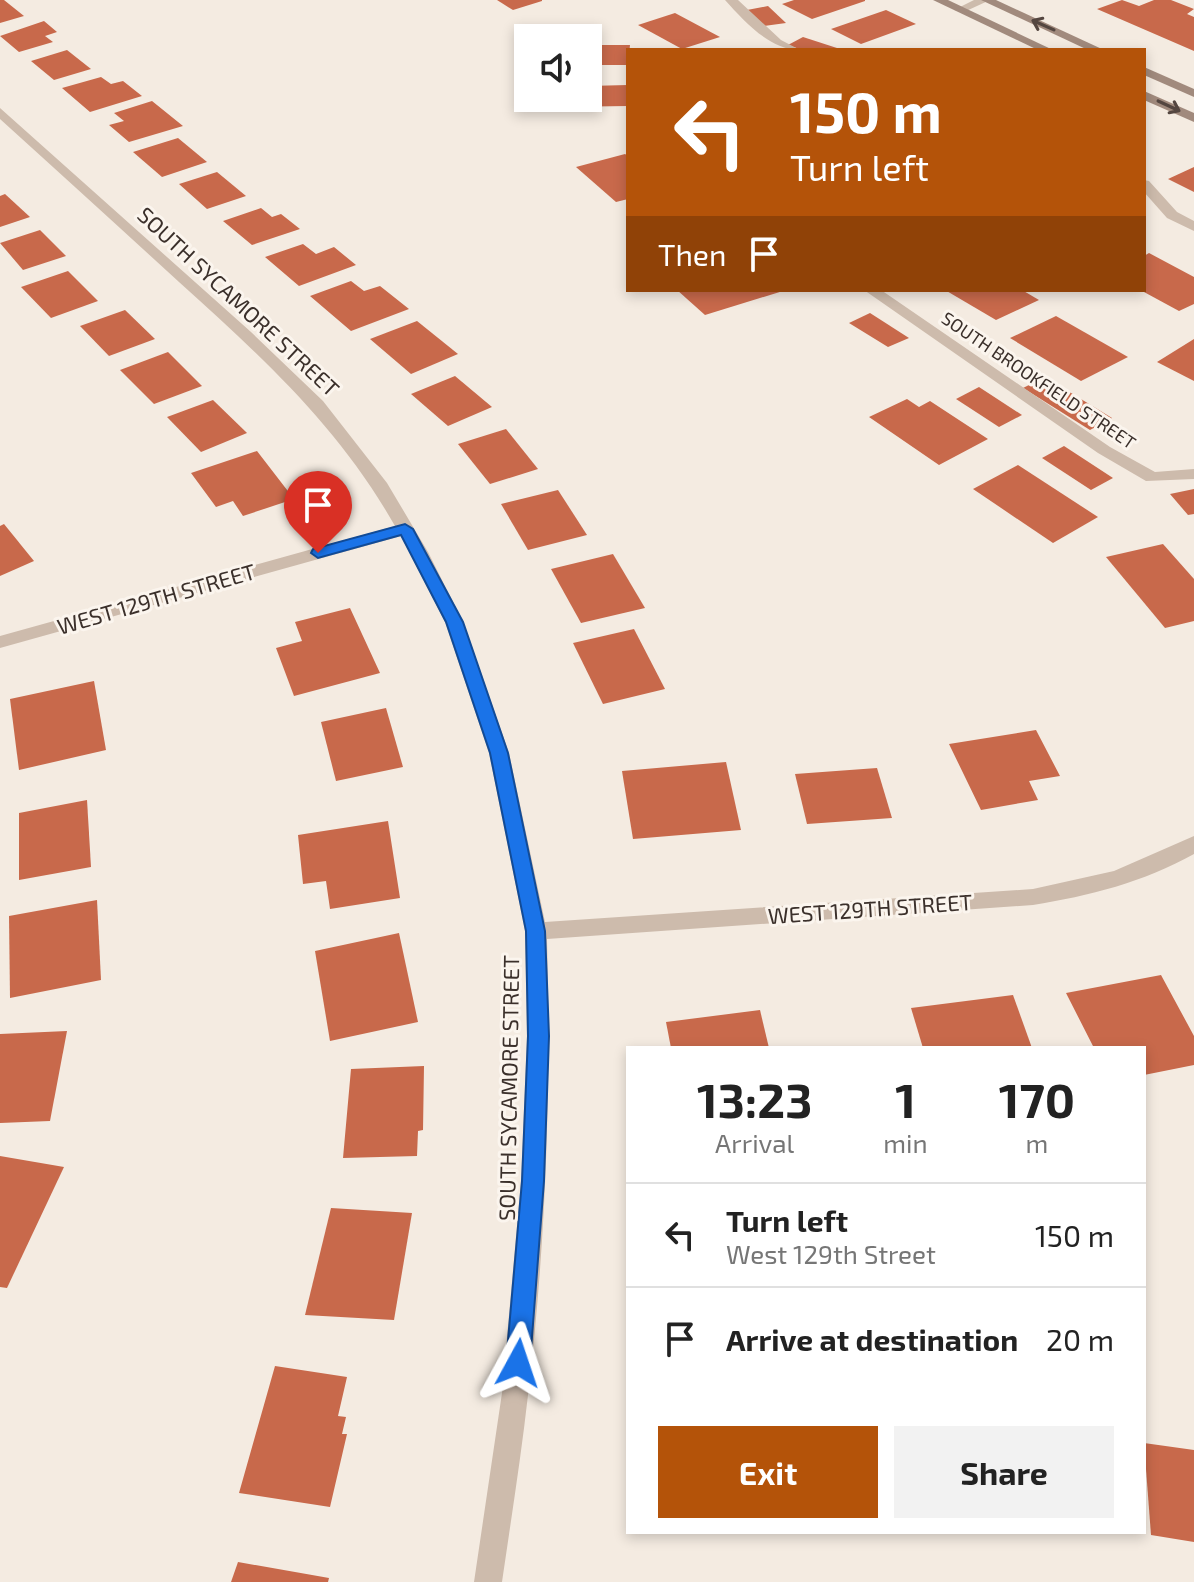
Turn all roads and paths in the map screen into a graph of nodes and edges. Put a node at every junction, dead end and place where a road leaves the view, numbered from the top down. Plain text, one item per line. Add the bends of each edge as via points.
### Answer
1 (731, 0) edge
2 (939, 0) edge
3 (986, 0) edge
4 (960, 10) junction
5 (772, 46) edge
6 (1043, 48) edge
7 (1094, 48) edge
8 (1146, 72) edge
9 (1194, 93) edge
10 (1146, 96) edge
11 (0, 112) edge
12 (1194, 118) edge
13 (1146, 186) edge
14 (1194, 227) edge
15 (874, 292) edge
16 (1194, 474) edge
17 (405, 529) junction
18 (0, 642) edge
19 (1194, 844) edge
20 (536, 931) junction
21 (488, 1582) edge

1 - 5 street
2 - 4 main road
3 - 4 street
7 -> 3 main road
4 - 6 main road
8 - 9 main road
10 -> 12 main road
11 - 17 street, SOUTH SYCAMORE STREET via 317,404 379,483
13 - 14 street via 1172,215
15 - 16 street, SOUTH BROOKFIELD STREET via 1104,450 1152,477
17 - 18 street, WEST 129TH STREET
17 - 20 street, SOUTH SYCAMORE STREET via 454,622 499,753
19 - 20 street, WEST 129TH STREET via 1165,862 1048,895
20 - 21 street, SOUTH SYCAMORE STREET via 533,1181 515,1393

